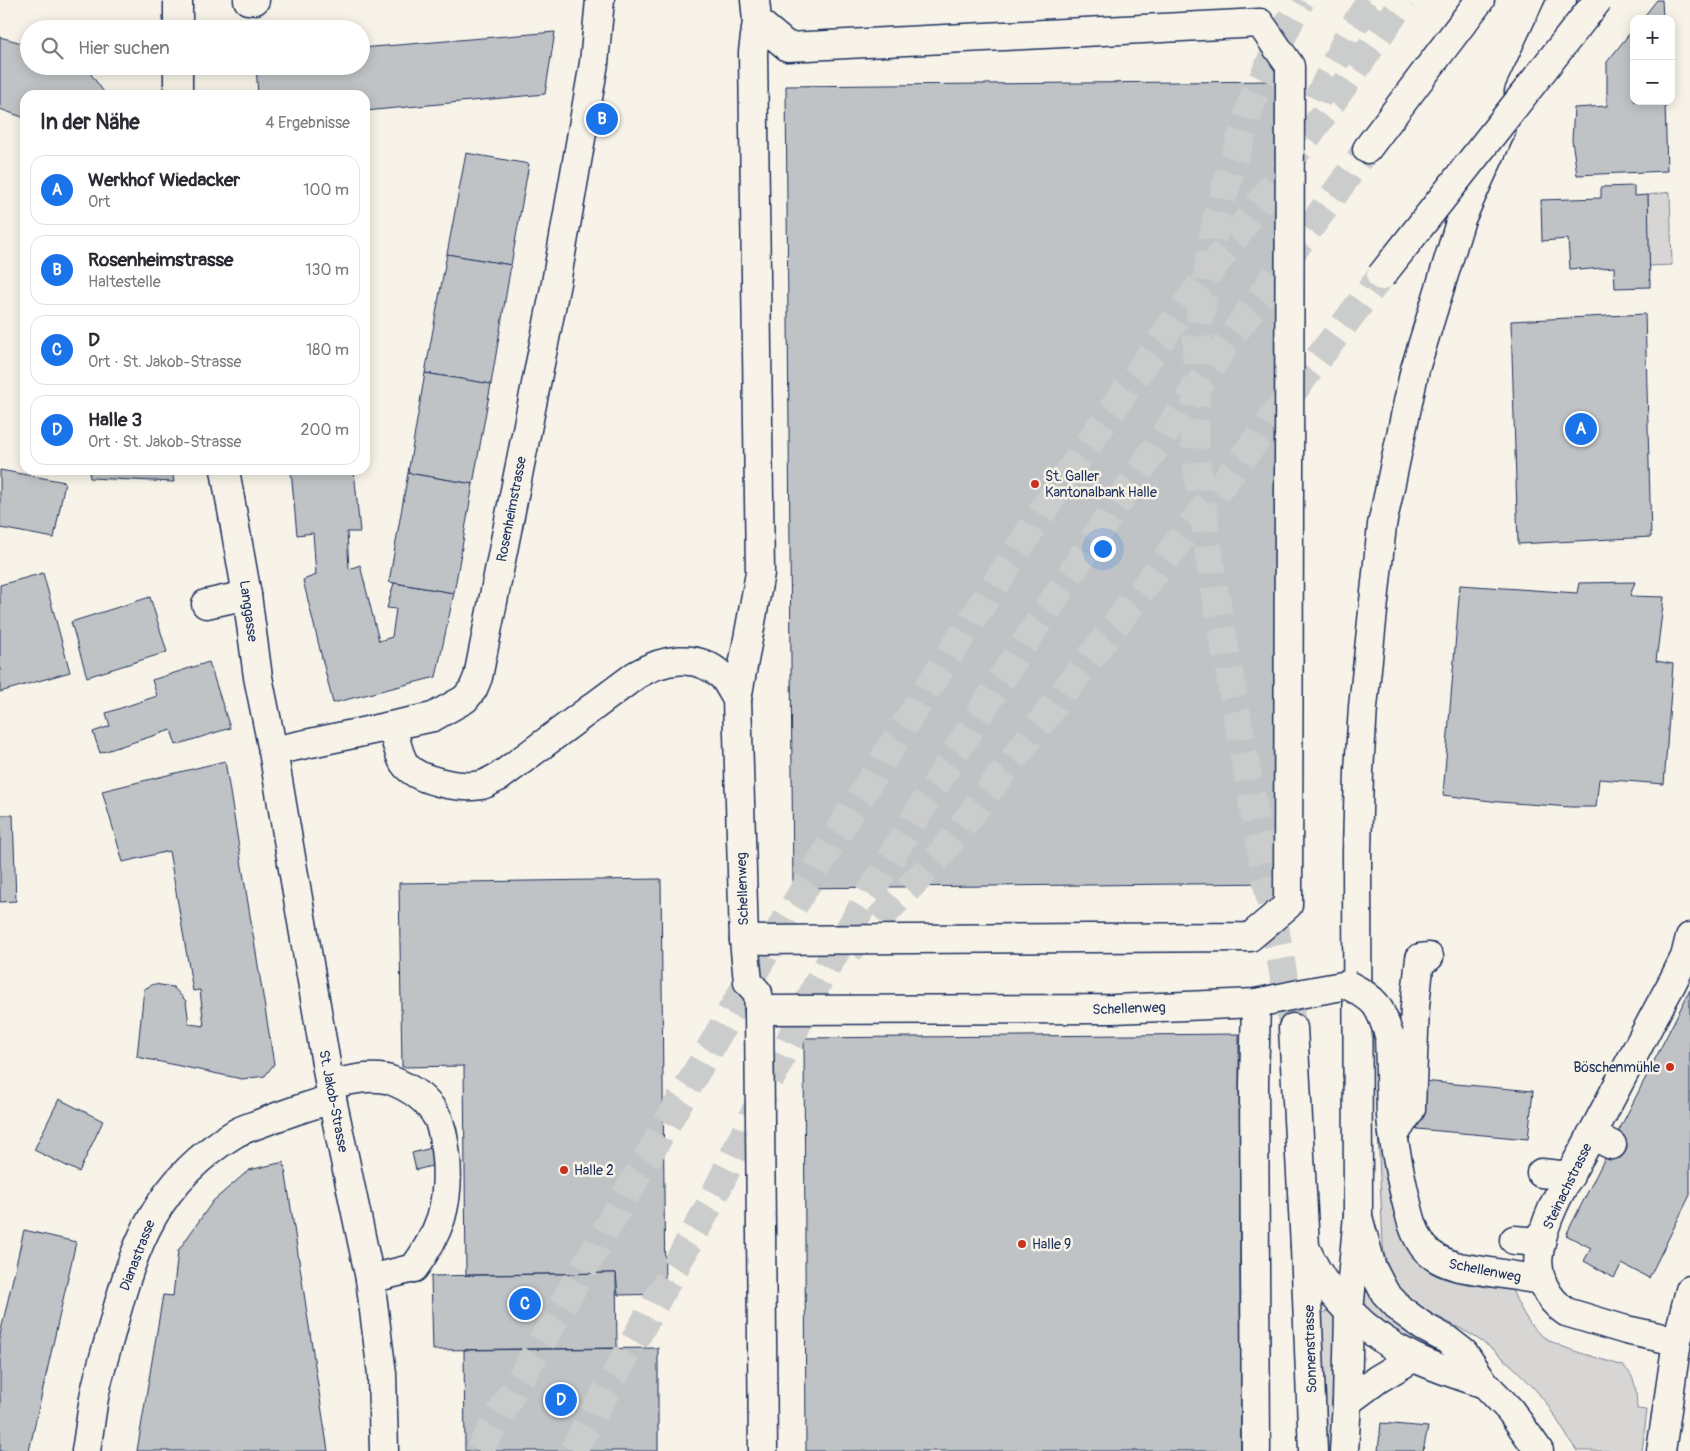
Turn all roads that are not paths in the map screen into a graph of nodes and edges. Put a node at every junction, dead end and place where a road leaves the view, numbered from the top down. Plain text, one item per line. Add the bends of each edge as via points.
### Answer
1 (178, 0) edge
2 (248, 0) edge
3 (255, 0) edge
4 (600, 0) edge
5 (1480, 0) edge
6 (1562, 0) edge
7 (1598, 0) edge
8 (756, 11) edge
9 (178, 20) edge
10 (178, 75) edge
11 (178, 90) edge
12 (1367, 149) tunnel mouth
13 (1381, 276) tunnel mouth
14 (226, 475) edge
15 (247, 595) junction
16 (206, 604) dead end
17 (737, 699) junction
18 (392, 726) junction
19 (273, 751) junction
20 (1690, 937) edge
21 (744, 940) junction
22 (1429, 957) dead end
23 (1256, 1003) junction
24 (759, 1010) junction
25 (1293, 1028) tunnel mouth
26 (331, 1092) junction
27 (1394, 1135) junction
28 (1541, 1173) dead end
29 (1570, 1176) junction
30 (1358, 1215) junction
31 (1514, 1240) dead end
32 (1541, 1242) junction
33 (1305, 1247) junction
34 (370, 1279) junction
35 (1541, 1280) junction
36 (1690, 1290) edge
37 (1349, 1311) junction
38 (1677, 1341) junction
39 (1414, 1358) junction
40 (1485, 1384) junction
41 (1347, 1402) junction
42 (86, 1451) edge
43 (384, 1451) edge
44 (763, 1451) edge
45 (1256, 1451) edge
46 (1313, 1451) edge
47 (1344, 1451) edge
48 (1539, 1451) edge
49 (1661, 1451) edge

1 - 9 main road
2 - 3 main road
4 - 18 main road, Rosenheimstrasse via 594,63 556,283 478,677 465,699 434,717
5 - 12 main road
6 - 30 main road via 1461,219 1415,369 1382,525 1359,771
7 - 13 main road, bridge
8 - 17 main road, Schellenweg via 753,52 760,573
8 - 21 main road via 788,47 1260,23 1290,66 1288,905 1250,937
10 - 11 main road
14 - 15 main road, Langgasse
15 - 16 main road
15 - 19 main road, Langgasse via 258,677
17 - 18 main road via 722,676 703,664 683,660 650,667 499,777 481,785 454,786 416,773 404,764
17 - 21 main road, Schellenweg
18 - 19 main road, Rosenheimstrasse
19 - 26 main road, St. Jakob-Strasse
20 - 29 main road, Steinachstrasse via 1685,957 1601,1140
21 - 24 main road, Schellenweg via 748,982 758,992
22 - 27 main road via 1420,958 1411,1109
23 - 24 main road, Schellenweg via 1114,1009
23 - 27 main road, Schellenweg, bridge via 1348,985 1368,996 1381,1010 1389,1035
23 - 45 main road
24 - 44 main road
25 - 33 main road, Sonnenstrasse
26 - 34 main road, St. Jakob-Strasse
26 - 34 main road, Dianastrasse via 362,1078 389,1080 410,1089 438,1118 445,1146 447,1192 441,1219 426,1252 414,1268
26 - 42 main road, Dianastrasse via 237,1132 203,1156 168,1192 142,1235 119,1301 94,1397
27 - 35 main road, Schellenweg via 1412,1224 1417,1238 1435,1258 1459,1267
28 - 29 main road
29 - 32 main road, Steinachstrasse via 1552,1209
30 - 37 main road
30 - 40 main road via 1372,1268 1385,1293 1401,1310 1464,1353
31 - 32 main road
32 - 35 main road, Steinachstrasse via 1538,1254
33 - 37 main road via 1316,1271
33 - 46 main road, Sonnenstrasse
34 - 43 main road, St. Jakob-Strasse via 382,1374
35 - 38 main road, Steinachstrasse via 1551,1298 1566,1312
36 - 38 main road
37 - 39 main road via 1366,1328
37 - 41 main road
38 - 49 main road
39 - 40 main road
39 - 41 main road
40 - 48 main road via 1510,1410
41 - 47 main road

